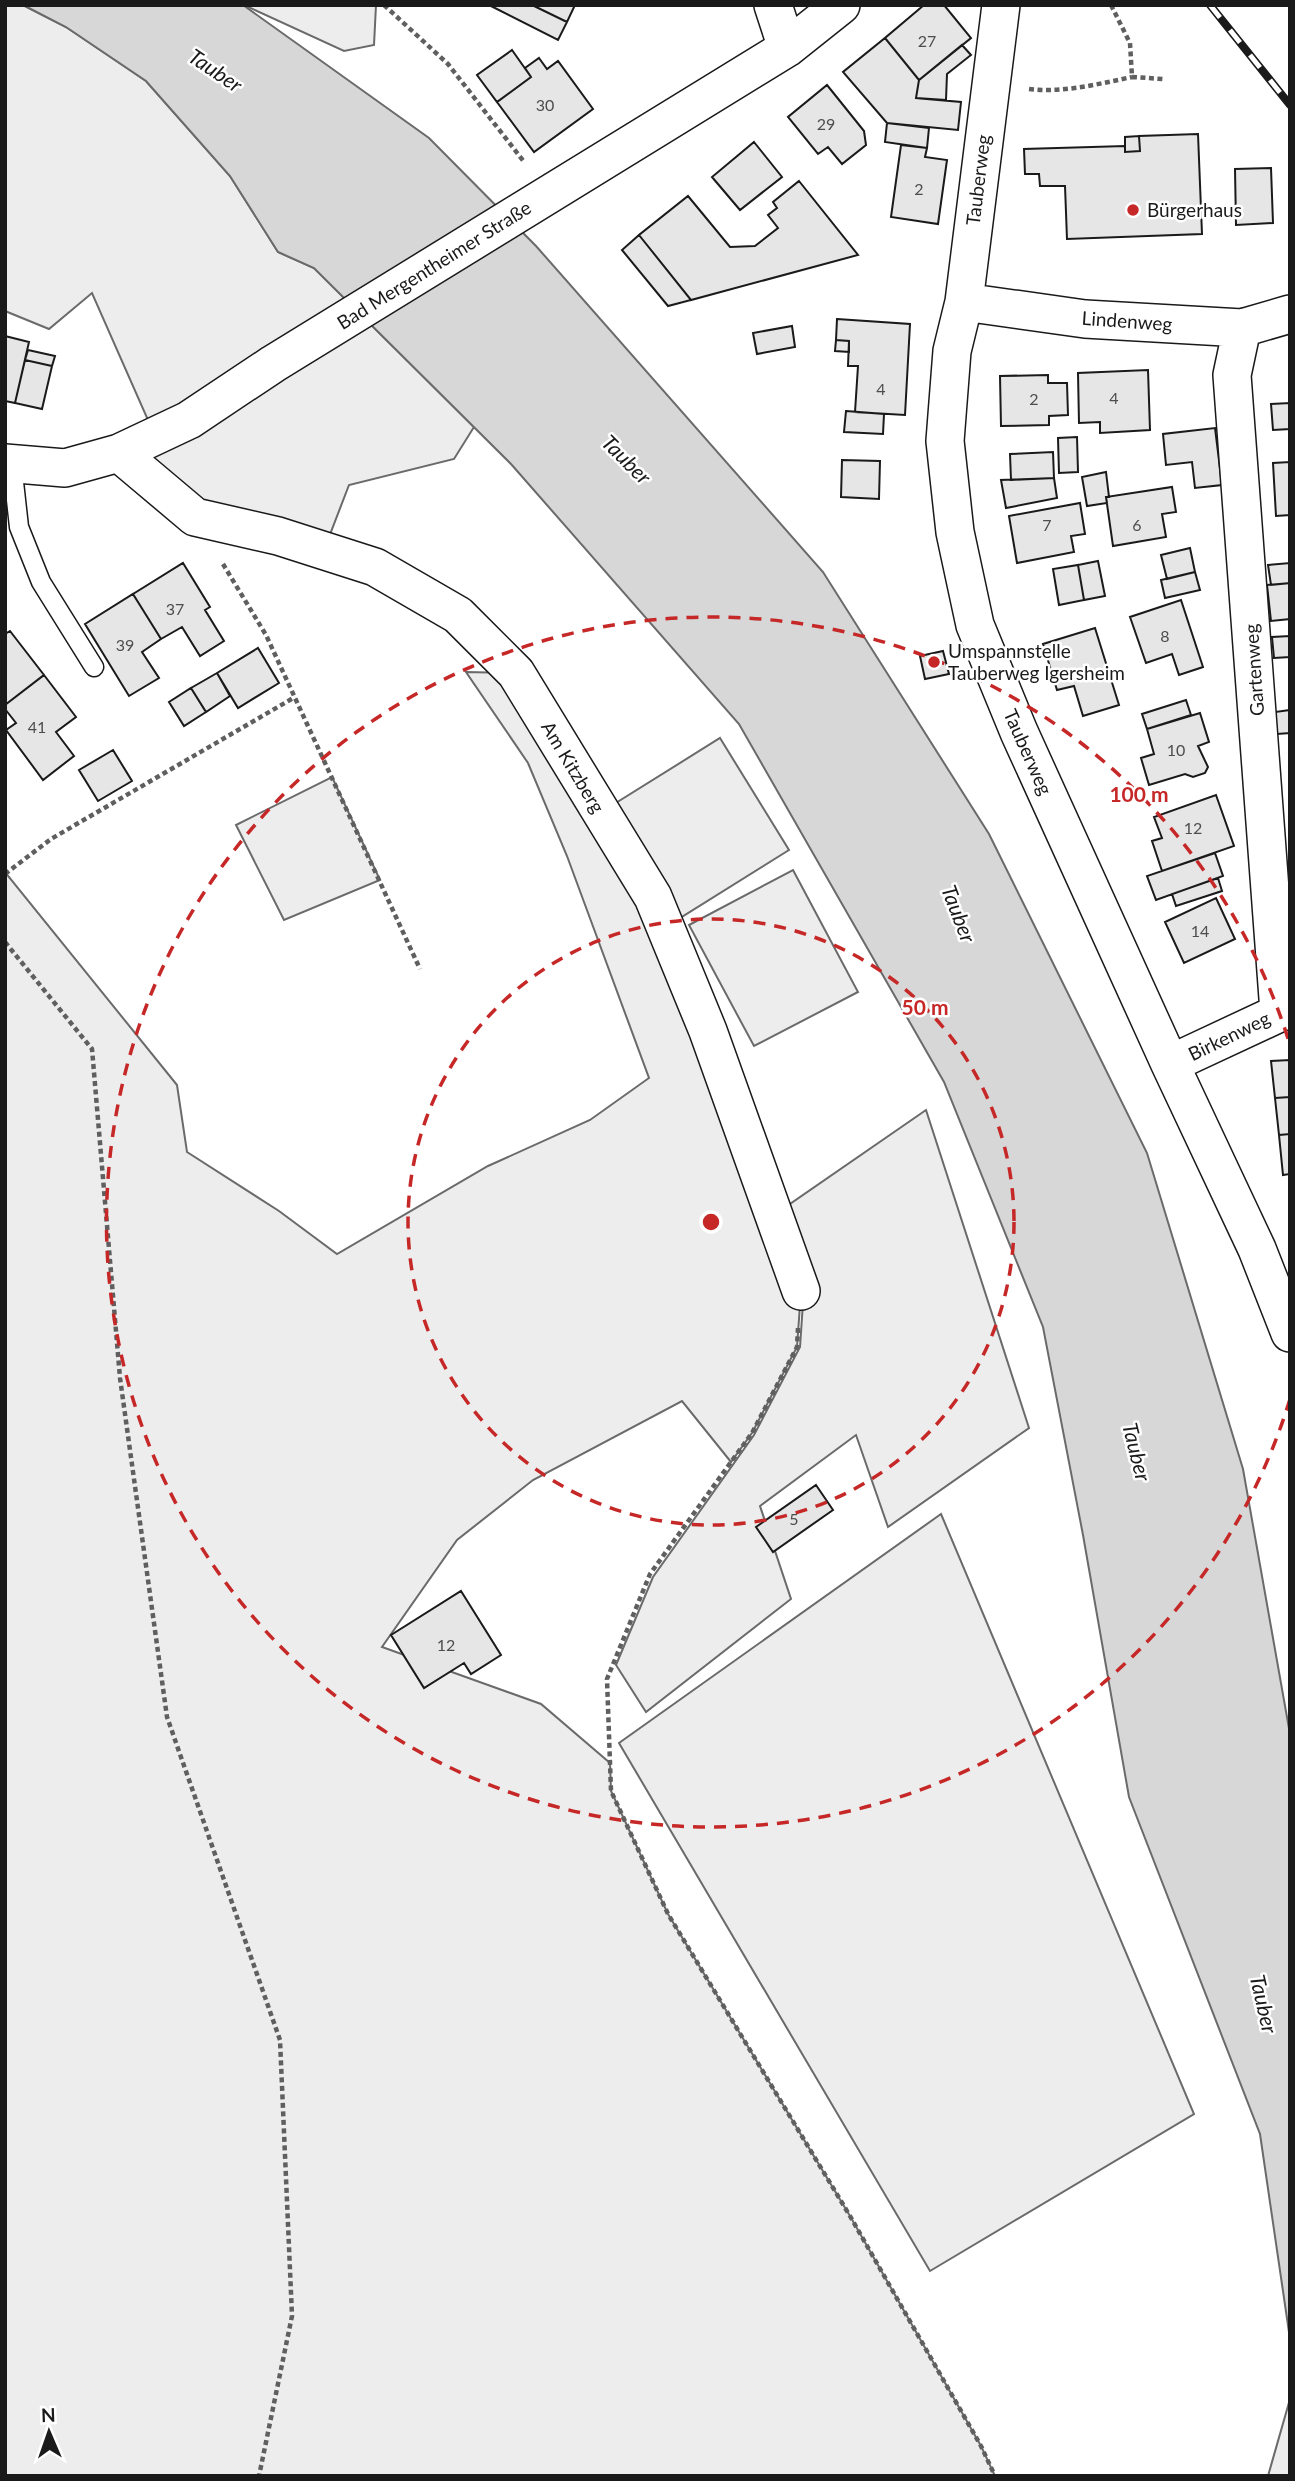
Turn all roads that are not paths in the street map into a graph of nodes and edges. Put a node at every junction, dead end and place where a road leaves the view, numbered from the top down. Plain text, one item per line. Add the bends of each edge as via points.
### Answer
1 (773, 5) edge
2 (841, 5) edge
3 (1001, 5) edge
4 (787, 48) junction
5 (964, 302) junction
6 (1290, 314) edge
7 (1242, 328) junction
8 (119, 453) junction
9 (9, 463) edge
10 (94, 667) dead end
11 (1284, 1010) edge
12 (1170, 1064) junction
13 (801, 1291) road end
14 (1290, 1333) edge

1 - 4 street
2 - 4 street, Bad Mergentheimer Straße
3 - 5 street, Tauberweg
4 - 8 street, Bad Mergentheimer Straße via 189,419
5 - 7 street, Lindenweg via 1085,319
5 - 12 street, Tauberweg via 952,351 945,441 954,532 975,625 1018,732
6 - 7 street, Lindenweg
7 - 11 street, Gartenweg via 1232,375
8 - 9 street, Bad Mergentheimer Straße via 65,468
8 - 13 street, Am Kitzberg via 195,517 278,536 375,567 458,615 516,673 653,897 708,1031
9 - 10 lane via 19,527 41,582
11 - 12 street, Birkenweg
12 - 14 street, Tauberweg via 1257,1249

